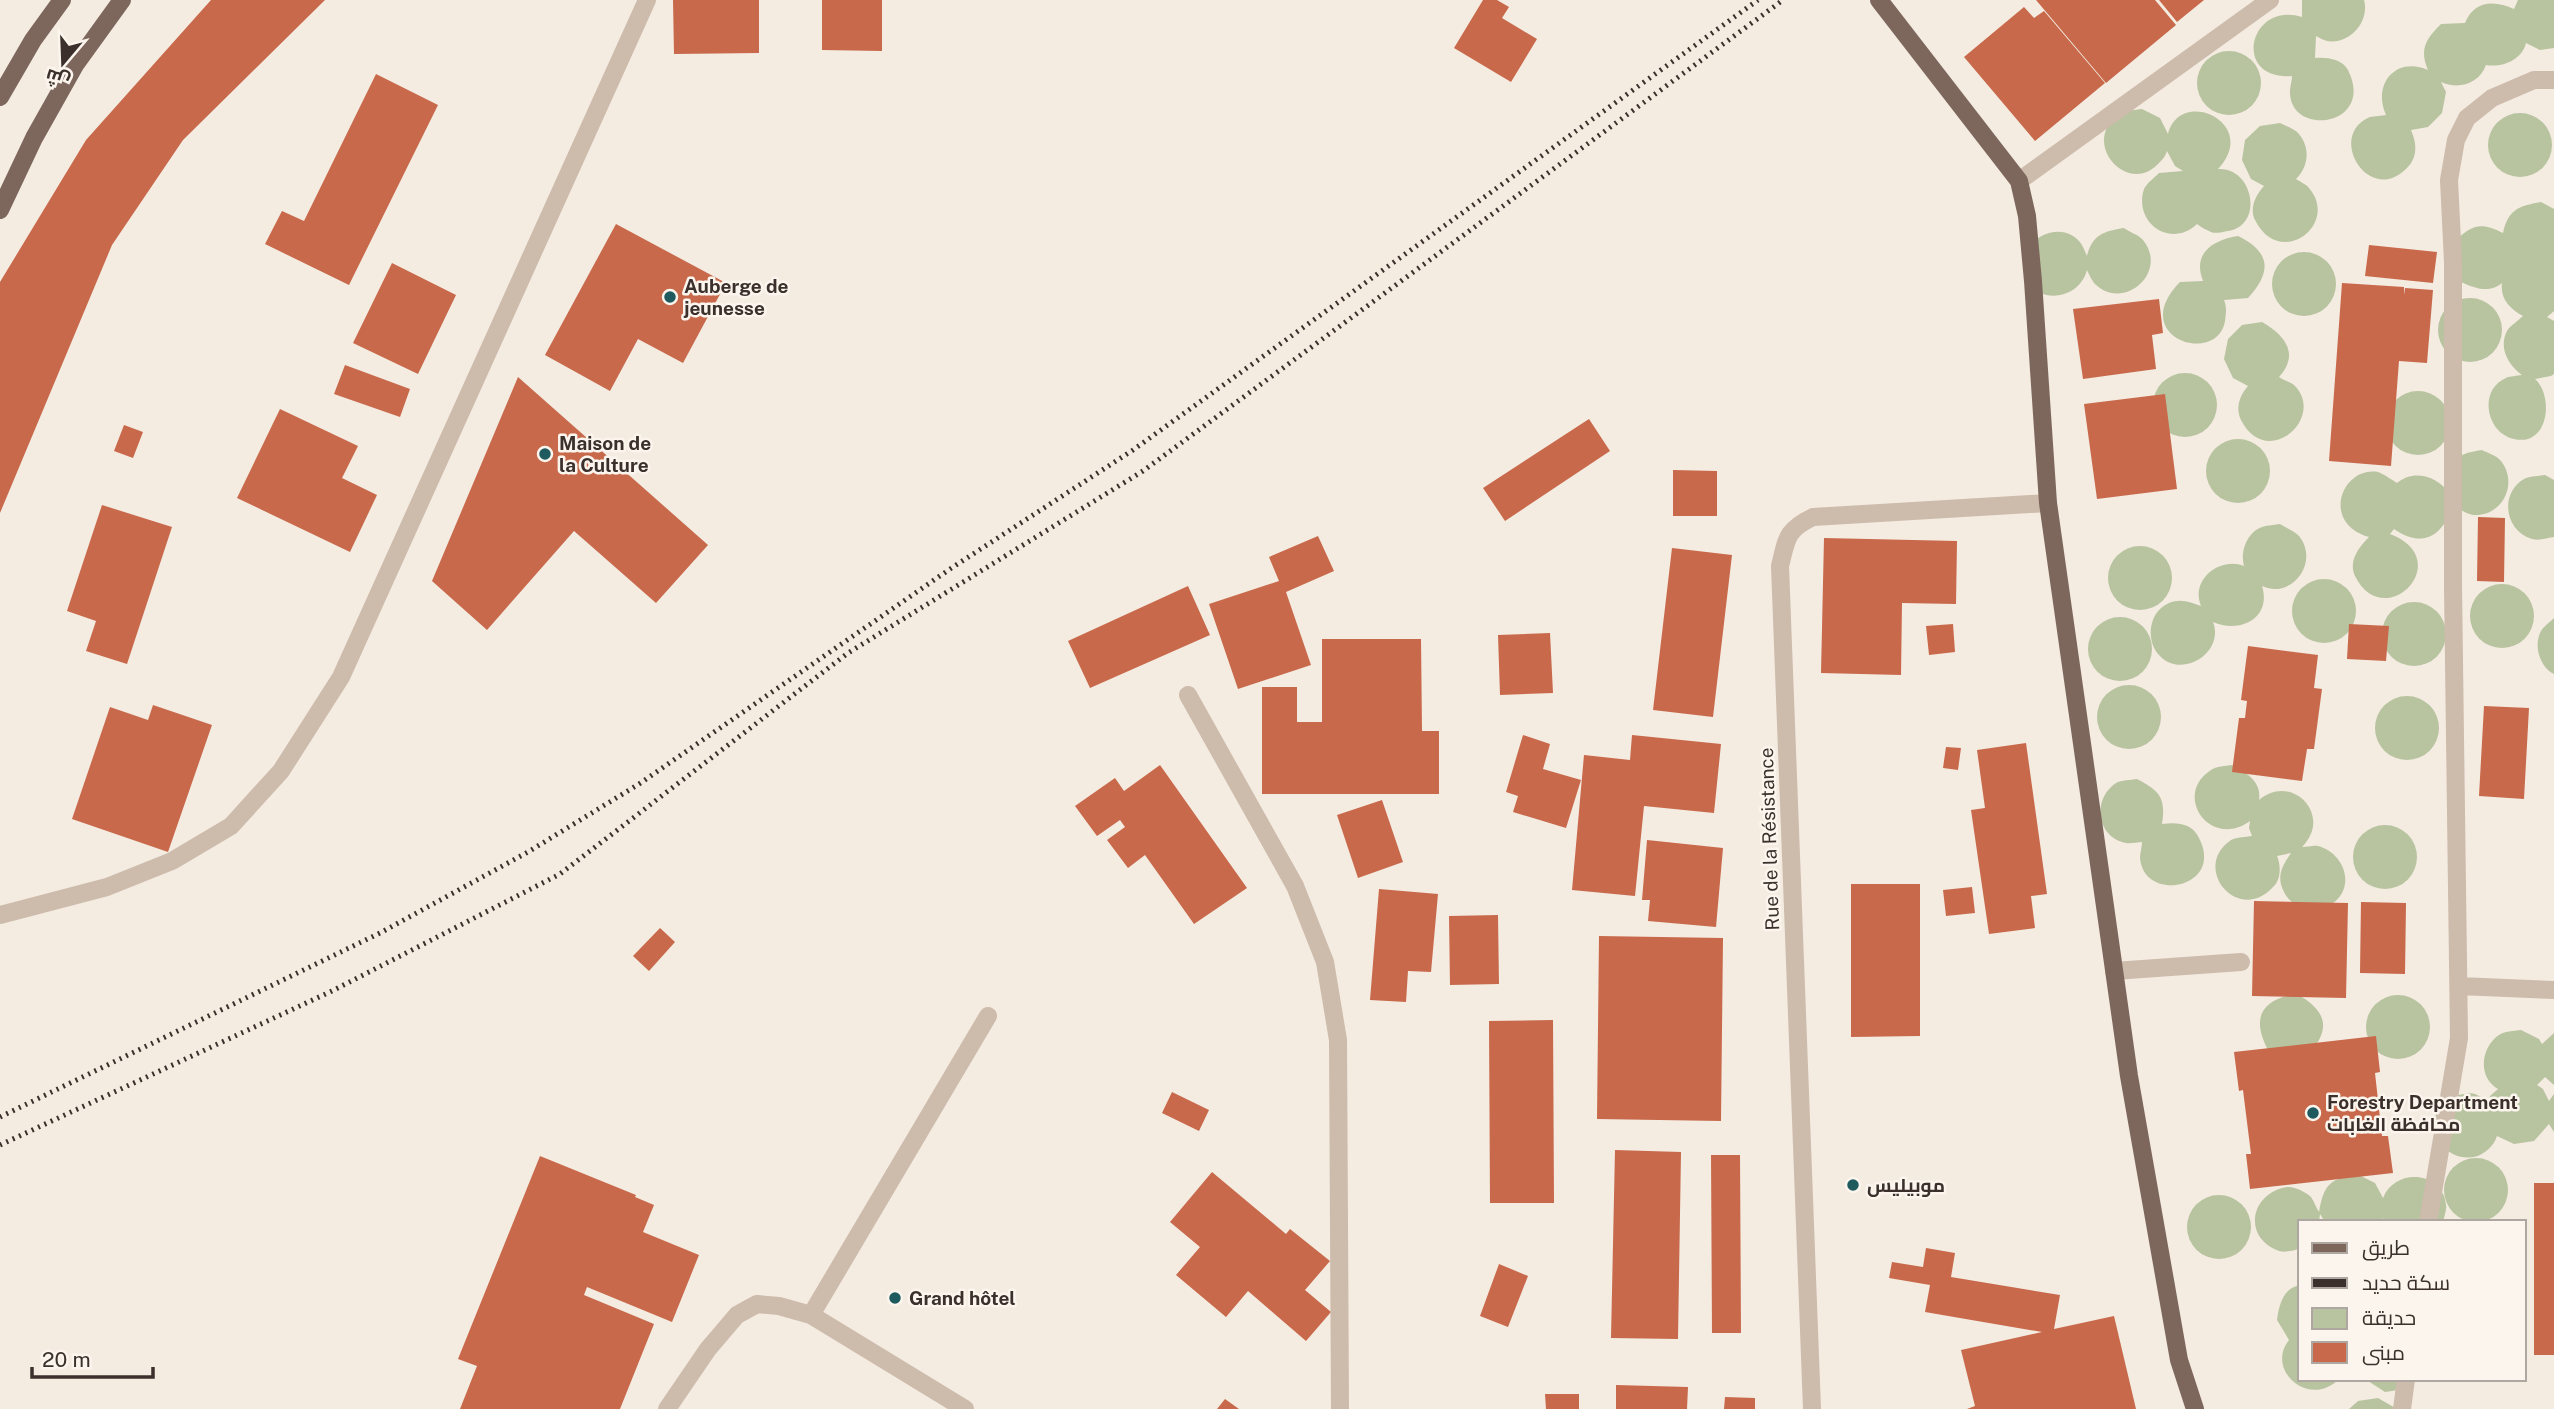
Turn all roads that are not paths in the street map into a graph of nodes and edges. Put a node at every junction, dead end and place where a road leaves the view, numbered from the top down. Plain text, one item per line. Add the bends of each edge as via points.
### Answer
1 (62, 0) edge
2 (122, 0) edge
3 (647, 0) edge
4 (1879, 0) edge
5 (2270, 0) edge
6 (2554, 80) edge
7 (0, 97) edge
8 (2019, 181) junction
9 (0, 210) edge
10 (2048, 503) junction
11 (1188, 695) dead end
12 (0, 915) edge
13 (2241, 962) dead end
14 (2114, 971) junction
15 (2459, 986) junction
16 (2554, 990) edge
17 (988, 1016) dead end
18 (2428, 1220) edge
19 (811, 1315) junction
20 (2406, 1381) edge
21 (667, 1409) edge
22 (965, 1409) edge
23 (1340, 1409) edge
24 (1812, 1409) edge
25 (2195, 1409) edge
26 (2402, 1409) edge

1 - 7 main road
2 - 9 main road via 75,65
3 - 12 street via 341,677 281,771 231,826 172,861 107,887
4 - 8 main road
5 - 8 street
6 - 15 street via 2534,80 2492,99 2467,118 2456,141 2449,180
8 - 10 main road via 2033,281
10 - 14 main road
10 - 24 street, Rue de la Résistance via 1812,517 1794,526 1780,566
11 - 23 street via 1295,886 1325,962 1338,1041
13 - 14 street
14 - 25 main road via 2179,1360
15 - 16 street
15 - 18 street via 2459,1038
17 - 19 street
19 - 21 street via 757,1304 737,1315
19 - 22 street
20 - 26 street

